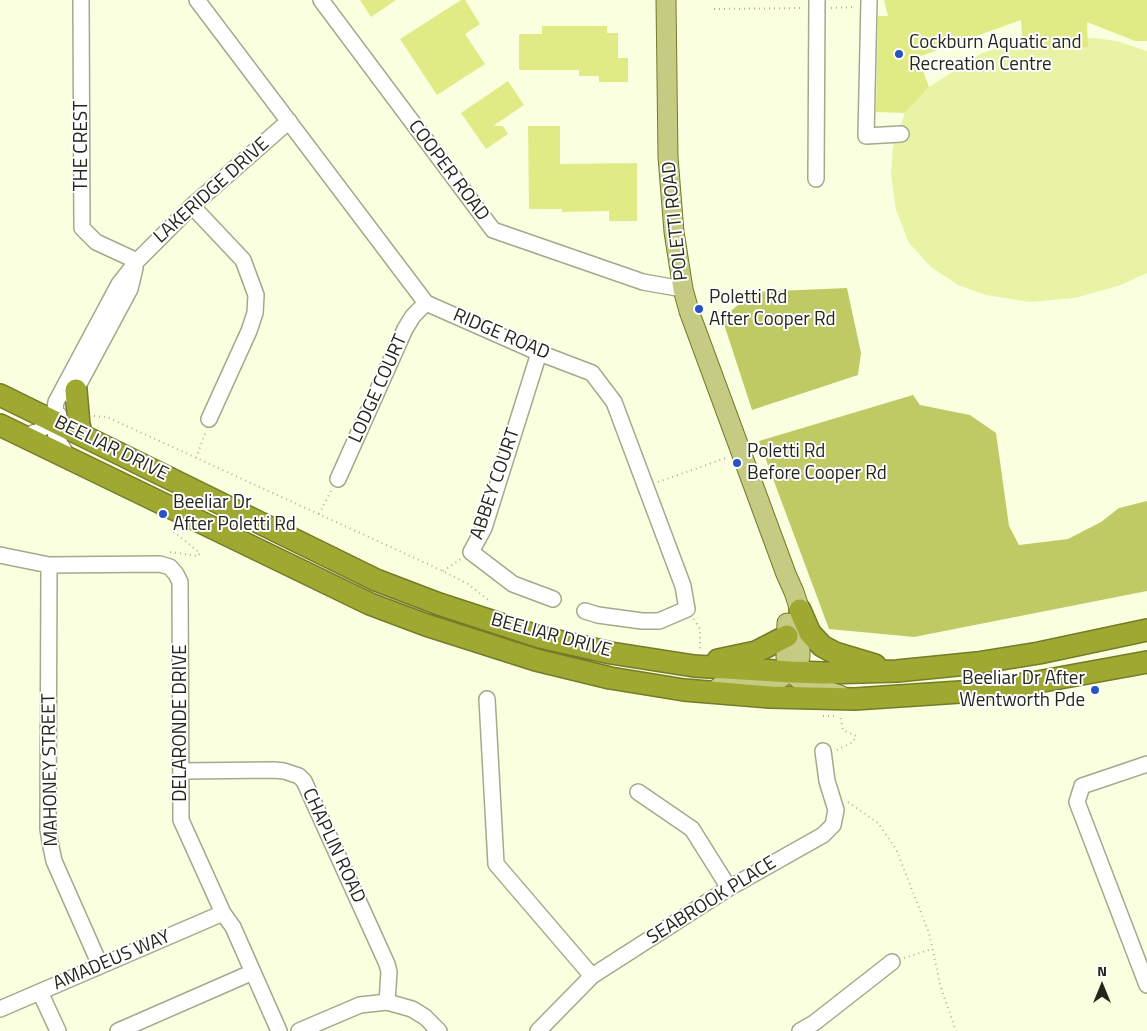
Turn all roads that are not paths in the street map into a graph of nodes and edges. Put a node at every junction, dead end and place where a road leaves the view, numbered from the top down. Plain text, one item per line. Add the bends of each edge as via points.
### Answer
1 (82, 0) edge
2 (197, 0) edge
3 (321, 0) edge
4 (666, 0) edge
5 (865, 4) edge
6 (820, 5) edge
7 (289, 121) junction
8 (901, 134) dead end
9 (816, 179) dead end
10 (192, 206) junction
11 (137, 261) junction
12 (683, 289) junction
13 (426, 303) junction
14 (539, 353) junction
15 (76, 390) junction
16 (0, 395) edge
17 (209, 419) road end
18 (53, 421) junction
19 (0, 425) edge
20 (82, 435) junction
21 (24, 436) junction
22 (68, 457) junction
23 (338, 479) road end
24 (0, 555) edge
25 (49, 564) junction
26 (786, 574) junction
27 (553, 599) dead end
28 (800, 610) junction
29 (585, 611) dead end
30 (1147, 630) edge
31 (787, 636) junction
32 (697, 658) junction
33 (1147, 662) edge
34 (897, 671) junction
35 (791, 672) junction
36 (684, 690) junction
37 (487, 699) dead end
38 (847, 699) junction
39 (823, 751) road end
40 (1147, 764) edge
41 (181, 771) junction
42 (638, 792) dead end
43 (729, 888) junction
44 (224, 913) junction
45 (1141, 951) edge
46 (892, 962) road end
47 (100, 965) junction
48 (254, 972) junction
49 (592, 976) junction
50 (1147, 985) edge
51 (40, 992) junction
52 (387, 1002) junction
53 (0, 1009) edge
54 (58, 1031) edge
55 (118, 1031) edge
56 (279, 1031) edge
57 (299, 1031) edge
58 (439, 1031) edge
59 (538, 1031) edge
60 (800, 1031) edge

1 - 11 street, THE CREST via 82,228 96,242
2 - 7 street, RIDGE ROAD
3 - 12 street, COOPER ROAD via 493,230 643,282
4 - 12 main road, POLETTI ROAD via 669,161 674,232
5 - 8 street via 866,136
6 - 9 street
7 - 10 street, LAKERIDGE DRIVE
7 - 13 street, RIDGE ROAD
10 - 11 street, LAKERIDGE DRIVE
10 - 17 street via 243,260 256,296 249,331
11 - 15 street via 130,289
11 - 18 street, LAKERIDGE DRIVE via 119,284 56,402
12 - 26 main road, POLETTI ROAD
13 - 14 street, RIDGE ROAD
13 - 23 street, LODGE COURT via 405,329
14 - 27 street, ABBEY COURT via 484,528 471,552 513,584
14 - 29 street, RIDGE ROAD via 592,373 614,402 683,586 687,609 659,621
15 - 18 street via 67,408
15 - 20 highway
16 - 18 highway, BEELIAR DRIVE
18 - 20 highway, BEELIAR DRIVE
18 - 21 street
18 - 22 street via 56,437
19 - 21 highway, BEELIAR DRIVE
20 - 32 highway, BEELIAR DRIVE via 376,580 439,604 540,637 612,653
21 - 22 highway, BEELIAR DRIVE
22 - 36 highway, BEELIAR DRIVE via 370,604 536,660 610,678
24 - 25 street, DELARONDE DRIVE
25 - 41 street, DELARONDE DRIVE via 150,563 170,568 176,574 180,582
25 - 47 street, MAHONEY STREET via 50,842 54,861
26 - 28 main road, POLETTI ROAD
26 - 31 main road, POLETTI ROAD
28 - 34 highway via 810,634 822,646 835,653
28 - 35 main road, POLETTI ROAD via 800,657 797,667
30 - 34 highway, BEELIAR DRIVE via 986,662
31 - 32 highway via 756,652
31 - 35 main road, POLETTI ROAD via 786,657
32 - 35 highway, BEELIAR DRIVE
33 - 38 highway, BEELIAR DRIVE via 976,691
34 - 35 highway, BEELIAR DRIVE
35 - 36 main road via 779,679
35 - 38 main road via 799,679
36 - 38 highway, BEELIAR DRIVE
37 - 49 street via 496,864
39 - 43 street, SEABROOK PLACE via 826,781 836,810 833,825 823,835
40 - 45 street via 1082,786 1076,802
41 - 44 street, DELARONDE DRIVE via 181,820
41 - 52 street, CHAPLIN ROAD via 284,770 304,781 387,964
42 - 43 street via 692,829
43 - 49 street, SEABROOK PLACE
44 - 47 street, AMADEUS WAY
44 - 48 street, DELARONDE DRIVE
45 - 50 street
46 - 60 street
47 - 51 street, AMADEUS WAY
48 - 55 street
48 - 56 street, DELARONDE DRIVE
49 - 59 street, SEABROOK PLACE
51 - 53 street, AMADEUS WAY
51 - 54 street
52 - 57 street via 360,1004
52 - 58 street via 412,1009

